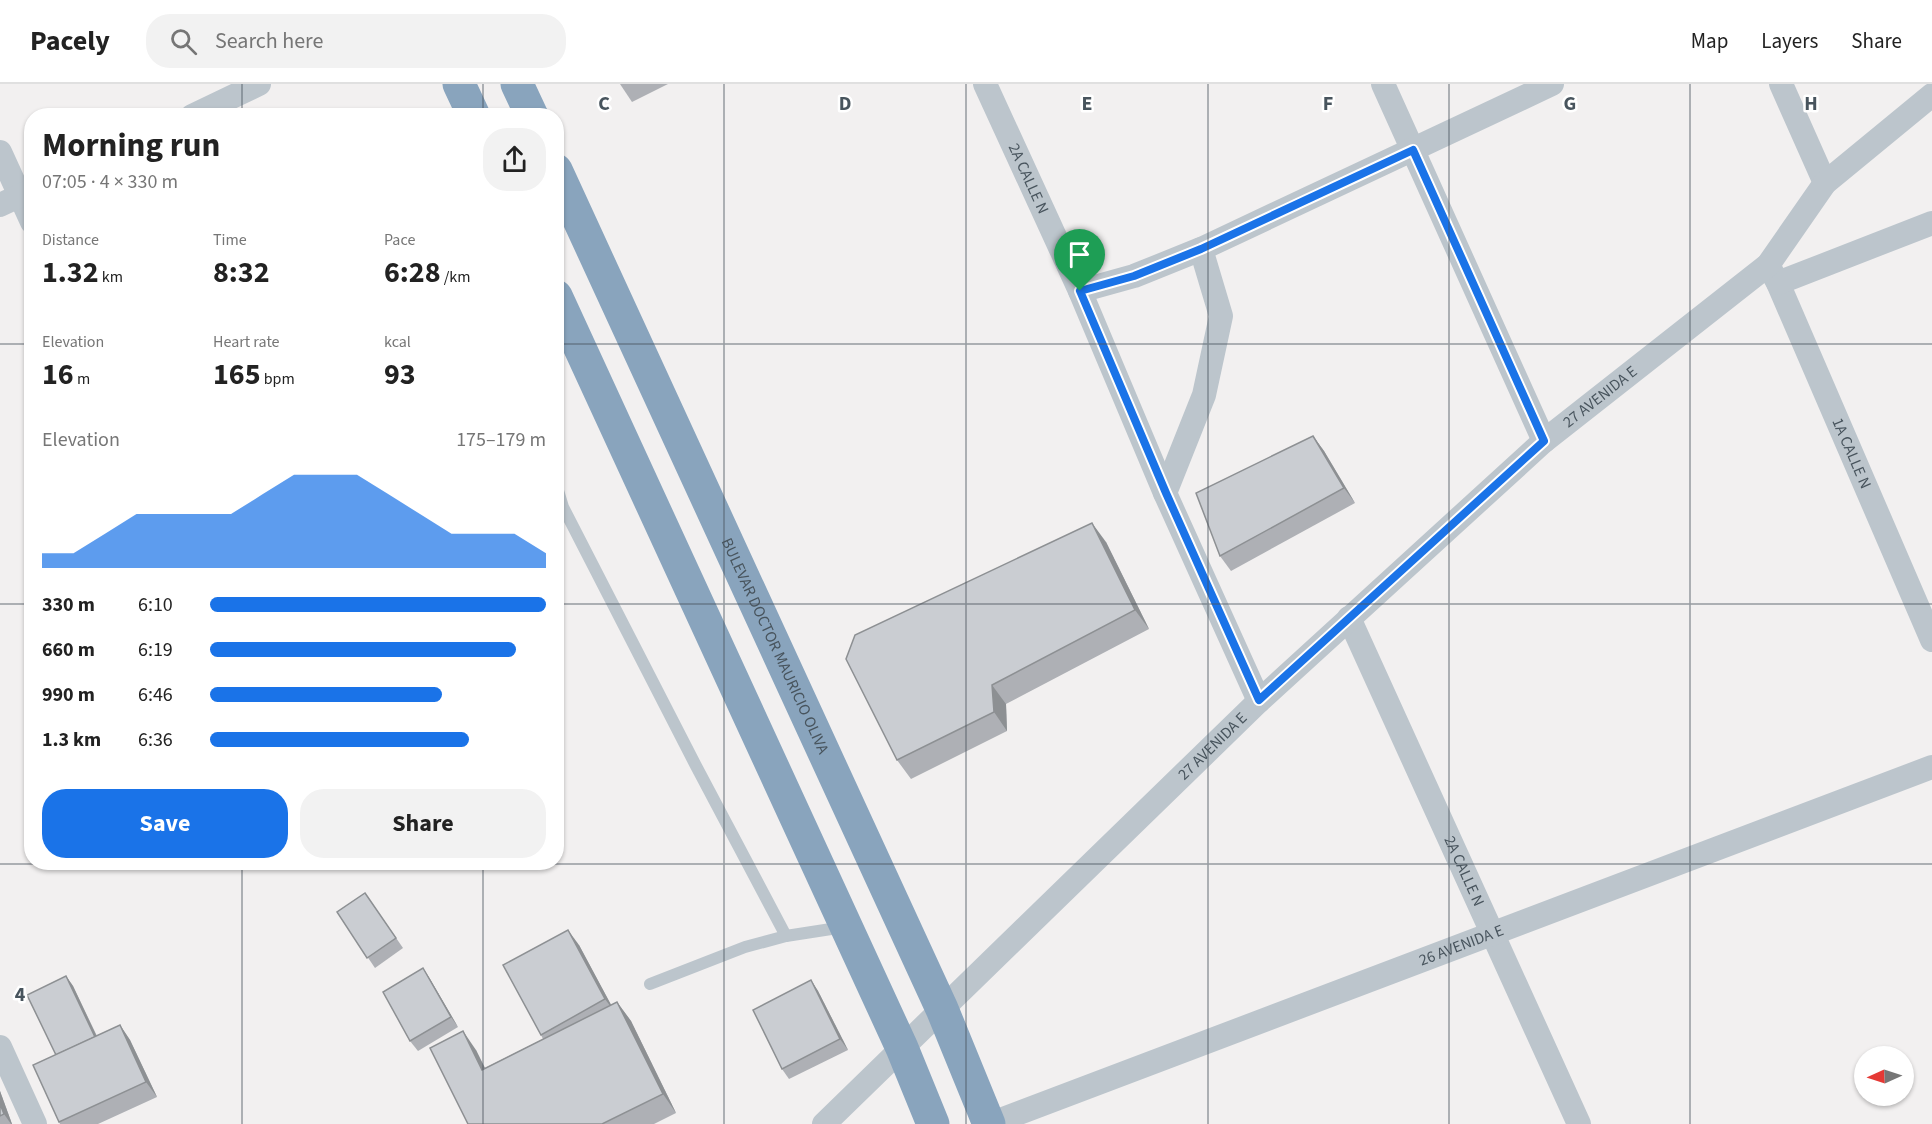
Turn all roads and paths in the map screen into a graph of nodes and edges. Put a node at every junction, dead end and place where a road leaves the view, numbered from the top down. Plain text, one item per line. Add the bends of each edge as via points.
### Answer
1 (259, 84) edge
2 (459, 84) edge
3 (517, 84) edge
4 (985, 84) edge
5 (1383, 84) edge
6 (1552, 84) edge
7 (1781, 84) edge
8 (1932, 95) edge
9 (209, 108) edge
10 (470, 108) edge
11 (528, 108) edge
12 (1413, 150) junction
13 (0, 152) edge
14 (1825, 183) junction
15 (564, 187) edge
16 (17, 197) edge
17 (1932, 223) edge
18 (1201, 249) junction
19 (1773, 274) junction
20 (1080, 291) junction
21 (564, 319) edge
22 (1544, 441) junction
23 (1166, 493) junction
24 (564, 509) edge
25 (1349, 618) junction
26 (1932, 640) edge
27 (1259, 700) junction
28 (1932, 767) edge
29 (846, 927) junction
30 (1493, 933) junction
31 (786, 936) junction
32 (650, 984) dead end
33 (942, 1009) junction
34 (0, 1047) edge
35 (902, 1048) junction
36 (35, 1124) edge
37 (824, 1124) edge
38 (933, 1124) edge
39 (989, 1124) edge
40 (1579, 1124) edge

1 - 9 street
2 - 10 highway
3 - 11 highway
4 - 20 street, 2A CALLE N
5 - 12 street
6 - 12 street
7 - 14 street
8 - 14 street
12 - 18 street
12 - 22 street
13 - 16 street
14 - 19 street
15 - 33 highway, BULEVAR DOCTOR MAURICIO OLIVA
17 - 19 street, 27 AVENIDA E
18 - 20 street via 1134,276
18 - 23 street via 1221,316 1204,395
19 - 22 street, 27 AVENIDA E
19 - 26 street, 1A CALLE N
20 - 23 street, 2A CALLE N
21 - 29 highway
22 - 25 street, 27 AVENIDA E
23 - 27 street, 2A CALLE N
24 - 31 lane
25 - 27 street, 27 AVENIDA E
25 - 30 street, 2A CALLE N
27 - 33 street, 27 AVENIDA E
28 - 30 street, 26 AVENIDA E
29 - 31 lane
29 - 35 highway
30 - 39 street, 26 AVENIDA E
30 - 40 street, 2A CALLE N
31 - 32 lane via 745,947
33 - 35 street, 27 AVENIDA E
33 - 39 highway, BULEVAR DOCTOR MAURICIO OLIVA
34 - 36 street
35 - 37 street, 27 AVENIDA E
35 - 38 highway

